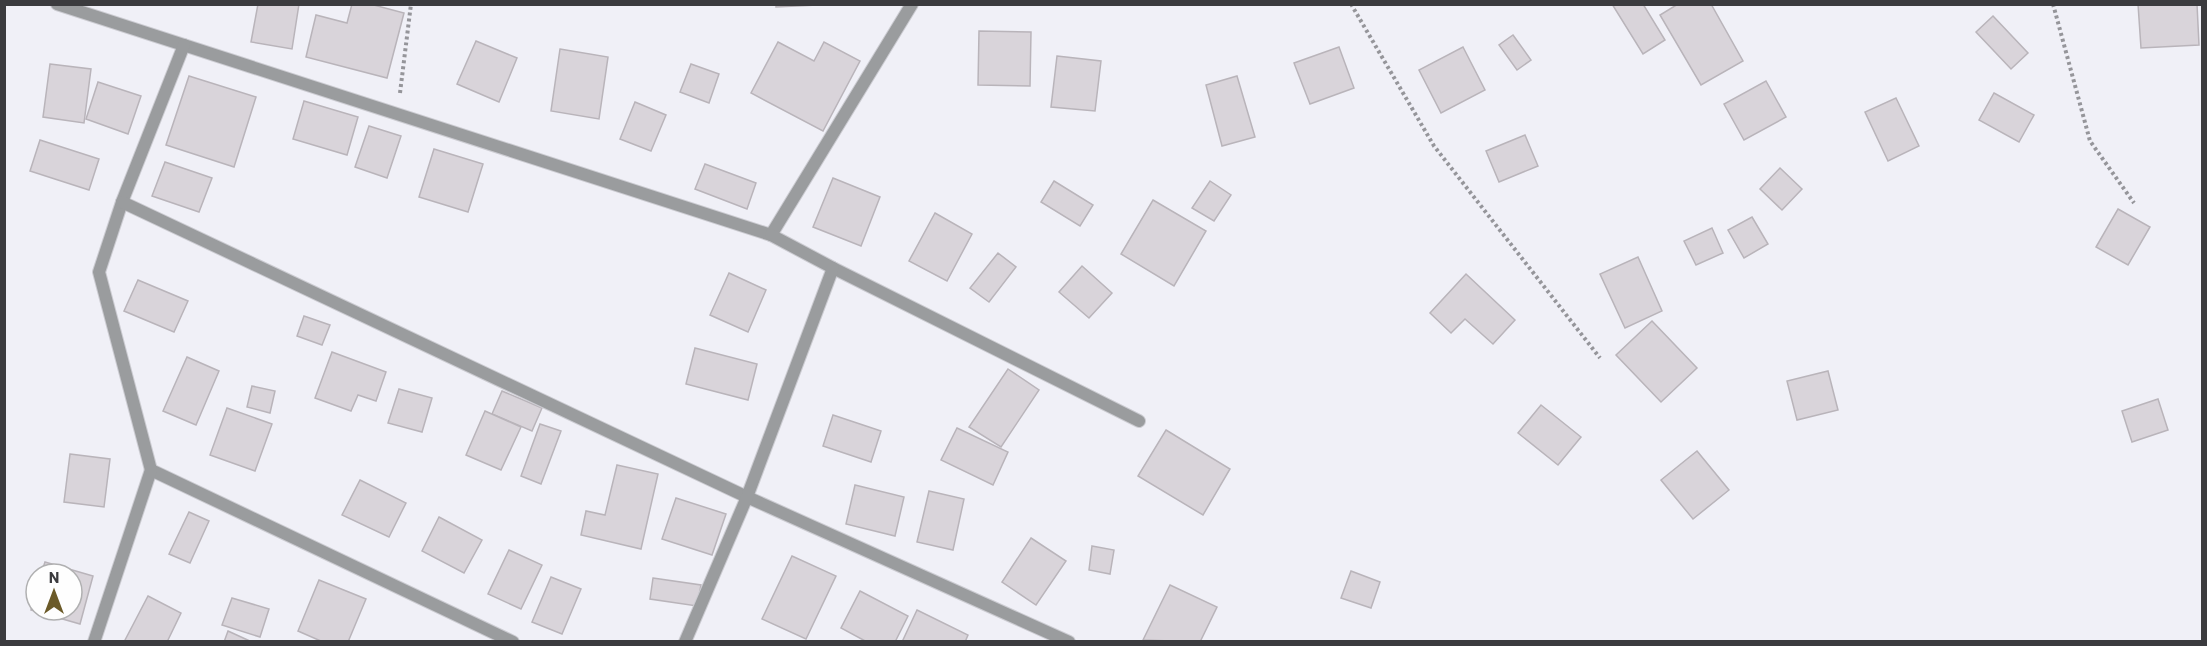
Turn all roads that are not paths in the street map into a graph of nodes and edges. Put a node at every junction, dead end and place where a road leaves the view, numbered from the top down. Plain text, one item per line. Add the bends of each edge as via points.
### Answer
1 (57, 4) edge
2 (912, 4) edge
3 (184, 45) junction
4 (122, 202) junction
5 (771, 235) junction
6 (833, 268) junction
7 (1139, 421) dead end
8 (151, 470) junction
9 (747, 497) junction
10 (94, 642) edge
11 (513, 642) edge
12 (685, 642) edge
13 (1069, 642) edge

1 - 3 street
2 - 5 street
3 - 4 street
3 - 5 street
4 - 8 street via 99,272
4 - 9 street
5 - 6 street
6 - 7 street
6 - 9 street
8 - 10 street
8 - 11 street
9 - 12 street
9 - 13 street

